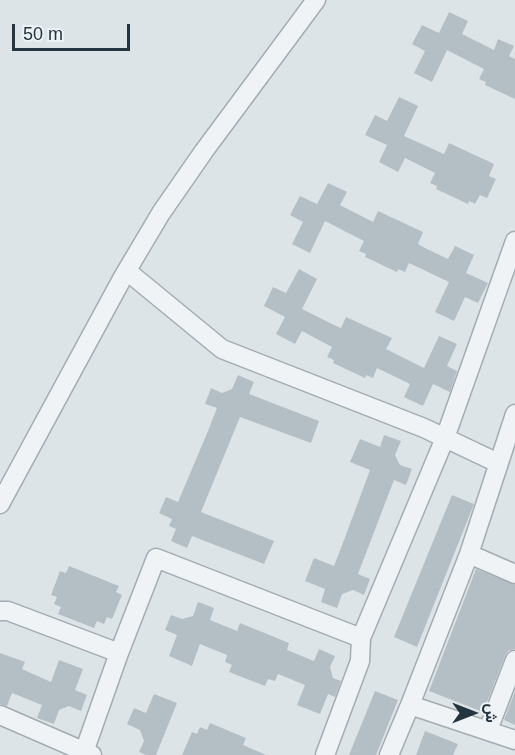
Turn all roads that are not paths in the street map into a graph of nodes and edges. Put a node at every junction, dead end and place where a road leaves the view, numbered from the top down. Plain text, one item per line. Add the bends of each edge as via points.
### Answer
1 (316, 0) edge
2 (515, 241) edge
3 (127, 271) junction
4 (515, 414) edge
5 (511, 436) edge
6 (445, 438) junction
7 (498, 463) junction
8 (0, 504) edge
9 (469, 554) junction
10 (515, 574) edge
11 (0, 611) edge
12 (361, 638) junction
13 (118, 654) junction
14 (515, 660) edge
15 (410, 705) junction
16 (0, 715) edge
17 (488, 730) junction
18 (515, 740) edge
19 (88, 753) edge
20 (325, 755) edge
21 (389, 755) edge

1 - 3 street via 182,182
2 - 6 street
3 - 6 street via 222,349
3 - 8 street
4 - 5 street
5 - 7 street
6 - 7 street
6 - 12 street
7 - 9 street
9 - 10 street
9 - 15 street
11 - 13 street
12 - 13 street via 156,558
12 - 20 street via 360,661
13 - 19 street
14 - 17 street
15 - 17 street
15 - 21 street
16 - 19 street
17 - 18 street

